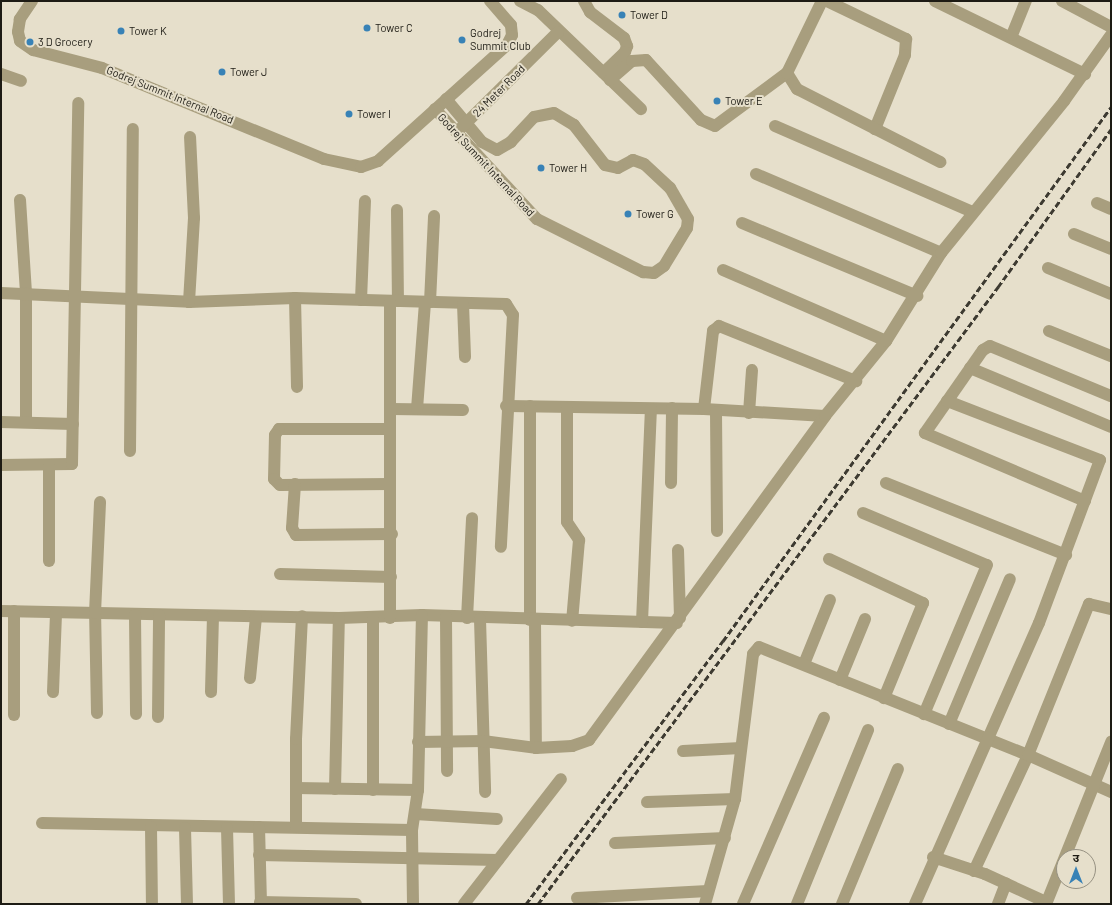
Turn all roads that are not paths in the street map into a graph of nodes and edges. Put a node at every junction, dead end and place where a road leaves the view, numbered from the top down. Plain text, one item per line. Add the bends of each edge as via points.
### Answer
1 (32, 1) edge
2 (490, 1) edge
3 (584, 1) edge
4 (822, 1) edge
5 (827, 1) edge
6 (935, 1) edge
7 (1026, 1) edge
8 (1062, 1) edge
9 (524, 3) edge
10 (1111, 27) edge
11 (558, 32) junction
12 (1012, 35) junction
13 (1111, 35) edge
14 (787, 73) junction
15 (1, 74) edge
16 (1085, 74) junction
17 (607, 76) junction
18 (21, 81) dead end
19 (446, 99) junction
20 (78, 103) dead end
21 (435, 109) junction
22 (641, 109) dead end
23 (466, 123) junction
24 (775, 126) dead end
25 (133, 129) dead end
26 (875, 129) junction
27 (455, 133) junction
28 (190, 137) dead end
29 (940, 162) dead end
30 (756, 174) dead end
31 (20, 200) dead end
32 (365, 202) dead end
33 (1097, 203) dead end
34 (1111, 209) edge
35 (397, 210) dead end
36 (973, 212) junction
37 (434, 216) dead end
38 (742, 223) dead end
39 (1074, 234) dead end
40 (1111, 249) edge
41 (940, 253) junction
42 (1048, 268) dead end
43 (723, 270) dead end
44 (1, 293) edge
45 (26, 293) junction
46 (76, 294) junction
47 (1111, 294) edge
48 (917, 296) junction
49 (130, 298) junction
50 (295, 298) junction
51 (361, 300) junction
52 (394, 301) junction
53 (189, 302) junction
54 (428, 302) junction
55 (463, 304) junction
56 (1049, 331) dead end
57 (886, 341) junction
58 (1111, 356) edge
59 (465, 357) dead end
60 (970, 368) junction
61 (752, 370) dead end
62 (856, 381) junction
63 (297, 387) dead end
64 (1111, 396) edge
65 (947, 401) junction
66 (506, 406) junction
67 (530, 406) junction
68 (567, 408) junction
69 (672, 408) junction
70 (392, 409) junction
71 (417, 409) junction
72 (651, 409) junction
73 (463, 410) dead end
74 (710, 410) junction
75 (749, 413) junction
76 (825, 416) junction
77 (1, 422) edge
78 (26, 422) junction
79 (73, 424) junction
80 (1111, 427) edge
81 (390, 429) junction
82 (130, 451) dead end
83 (1, 465) edge
84 (49, 465) junction
85 (886, 482) dead end
86 (295, 484) junction
87 (390, 484) junction
88 (671, 484) dead end
89 (1085, 501) junction
90 (100, 502) dead end
91 (863, 513) dead end
92 (472, 518) dead end
93 (716, 531) dead end
94 (392, 534) junction
95 (501, 547) dead end
96 (678, 550) dead end
97 (1066, 555) junction
98 (829, 558) dead end
99 (49, 561) dead end
100 (280, 574) dead end
101 (391, 577) junction
102 (1010, 580) dead end
103 (830, 600) dead end
104 (1111, 609) edge
105 (1, 611) edge
106 (14, 611) junction
107 (56, 613) junction
108 (95, 613) junction
109 (134, 615) junction
110 (159, 616) junction
111 (213, 616) junction
112 (302, 616) junction
113 (422, 616) junction
114 (256, 617) junction
115 (446, 617) junction
116 (339, 618) junction
117 (373, 618) junction
118 (390, 618) junction
119 (467, 618) junction
120 (480, 619) junction
121 (865, 619) dead end
122 (532, 620) junction
123 (572, 621) junction
124 (678, 621) junction
125 (642, 622) junction
126 (804, 664) junction
127 (250, 678) dead end
128 (840, 680) junction
129 (53, 692) dead end
130 (211, 692) dead end
131 (884, 698) junction
132 (98, 713) dead end
133 (136, 714) dead end
134 (924, 714) junction
135 (14, 715) dead end
136 (158, 717) dead end
137 (824, 718) dead end
138 (949, 724) junction
139 (868, 730) dead end
140 (987, 740) junction
141 (484, 741) junction
142 (418, 742) junction
143 (1111, 742) edge
144 (447, 743) junction
145 (536, 748) junction
146 (741, 748) junction
147 (682, 751) dead end
148 (1028, 754) junction
149 (898, 769) dead end
150 (447, 771) dead end
151 (561, 779) dead end
152 (1092, 784) junction
153 (296, 788) junction
154 (335, 789) junction
155 (373, 790) junction
156 (418, 790) junction
157 (485, 792) dead end
158 (1111, 792) edge
159 (734, 799) junction
160 (647, 802) dead end
161 (415, 814) junction
162 (497, 819) dead end
163 (42, 823) dead end
164 (151, 827) junction
165 (259, 827) junction
166 (296, 827) junction
167 (185, 828) junction
168 (227, 828) junction
169 (412, 830) junction
170 (725, 838) junction
171 (615, 843) dead end
172 (259, 855) junction
173 (933, 856) junction
174 (498, 860) junction
175 (413, 861) junction
176 (974, 871) junction
177 (1006, 883) junction
178 (708, 891) junction
179 (577, 898) dead end
180 (261, 903) edge
181 (1046, 903) edge
182 (152, 904) edge
183 (187, 904) edge
184 (229, 904) edge
185 (356, 904) edge
186 (413, 904) edge
187 (464, 904) edge
188 (705, 904) edge
189 (743, 904) edge
190 (797, 904) edge
191 (842, 904) edge
192 (915, 904) edge
193 (998, 904) edge

1 - 21 street, Godrej Summit Internal Road via 20,19 18,32 20,41 33,50 102,68 347,166 361,167 378,161
2 - 19 street, Godrej Summit Internal Road via 510,25 510,40
3 - 17 street via 590,12 624,38 627,46
4 - 14 street
5 - 26 street via 906,38 905,55
6 - 12 street
7 - 12 street
8 - 10 street
9 - 11 street
11 - 17 street
11 - 23 street, 24 Meter Road
12 - 16 street
13 - 16 street
14 - 17 street via 715,126 701,120 646,60 632,61
14 - 26 street via 797,89
15 - 18 street
16 - 36 street
17 - 22 street
19 - 21 street, Godrej Summit Internal Road
19 - 23 street, Godrej Summit Internal Road
20 - 46 street
21 - 27 street, Godrej Summit Internal Road
23 - 27 street, 24 Meter Road
23 - 27 street, Godrej Summit Internal Road via 486,145 497,150 510,142 534,117 554,113 564,117 605,165 618,168 633,160 644,164 665,183 686,212 687,228 660,271 643,272 628,266 537,219
24 - 36 street
25 - 49 street
26 - 29 street
28 - 53 street via 194,210
30 - 41 street
31 - 45 street
32 - 51 street
33 - 34 street
35 - 52 street
36 - 41 street
37 - 54 street
38 - 48 street
39 - 40 street
41 - 48 street
42 - 47 street
43 - 57 street
44 - 45 street
45 - 46 street
45 - 78 street
46 - 49 street
46 - 79 street
48 - 57 street
49 - 53 street
49 - 82 street
50 - 51 street
50 - 53 street
50 - 63 street
51 - 52 street
52 - 54 street
52 - 70 street
54 - 55 street
54 - 71 street
55 - 59 street
55 - 66 street via 506,304 512,309
56 - 58 street
57 - 62 street
60 - 64 street via 982,350 990,346
60 - 65 street
60 - 80 street
61 - 75 street
62 - 74 street via 722,327 714,331
62 - 76 street
65 - 89 street via 1100,460
65 - 89 street via 925,433
66 - 67 street
66 - 95 street
67 - 68 street
67 - 122 street
68 - 72 street
68 - 123 street via 567,522 579,540
69 - 72 street
69 - 74 street
69 - 88 street
70 - 71 street
70 - 81 street
71 - 73 street
72 - 125 street
74 - 75 street
74 - 93 street
75 - 76 street
76 - 124 street
77 - 78 street
78 - 79 street
79 - 84 street via 72,464
81 - 86 street via 276,431 274,479 280,485
81 - 87 street
83 - 84 street
84 - 99 street
85 - 97 street
86 - 87 street
86 - 94 street via 292,528 296,535
87 - 94 street
89 - 97 street
90 - 108 street
91 - 134 street via 987,565
92 - 119 street
94 - 101 street
96 - 124 street
97 - 140 street
98 - 131 street via 923,603
100 - 101 street
101 - 118 street
102 - 138 street
103 - 126 street
104 - 148 street via 1089,604
105 - 106 street
106 - 107 street
106 - 135 street
107 - 108 street
107 - 129 street
108 - 109 street
108 - 132 street
109 - 110 street
109 - 133 street
110 - 111 street
110 - 136 street
111 - 114 street
111 - 130 street
112 - 114 street
112 - 116 street
112 - 153 street
113 - 115 street
113 - 118 street
113 - 142 street
114 - 127 street
115 - 119 street
115 - 144 street
116 - 117 street
116 - 154 street
117 - 118 street
117 - 155 street
119 - 120 street
120 - 122 street
120 - 141 street
121 - 128 street
122 - 123 street
122 - 145 street
123 - 125 street
124 - 125 street
124 - 145 street via 589,740 572,746
126 - 128 street
126 - 146 street via 763,648 754,650
128 - 131 street
131 - 134 street
134 - 138 street
137 - 189 street
138 - 140 street
139 - 190 street
140 - 148 street
140 - 173 street
141 - 144 street
141 - 145 street
141 - 157 street
142 - 144 street
142 - 156 street
143 - 152 street
144 - 150 street
146 - 147 street
146 - 159 street
148 - 152 street
148 - 176 street
149 - 191 street
151 - 174 street
152 - 158 street
152 - 181 street
153 - 154 street
153 - 166 street
154 - 155 street
155 - 156 street
156 - 161 street
159 - 160 street
159 - 170 street
161 - 162 street
161 - 169 street
163 - 164 street
164 - 167 street
164 - 182 street
165 - 166 street
165 - 168 street
165 - 172 street
166 - 169 street
167 - 168 street
167 - 183 street
168 - 184 street
169 - 175 street
170 - 171 street
170 - 178 street
172 - 175 street
172 - 180 street
173 - 176 street
173 - 192 street
174 - 175 street
174 - 187 street
175 - 186 street
176 - 177 street
177 - 181 street
177 - 193 street
178 - 179 street
178 - 188 street
180 - 185 street

